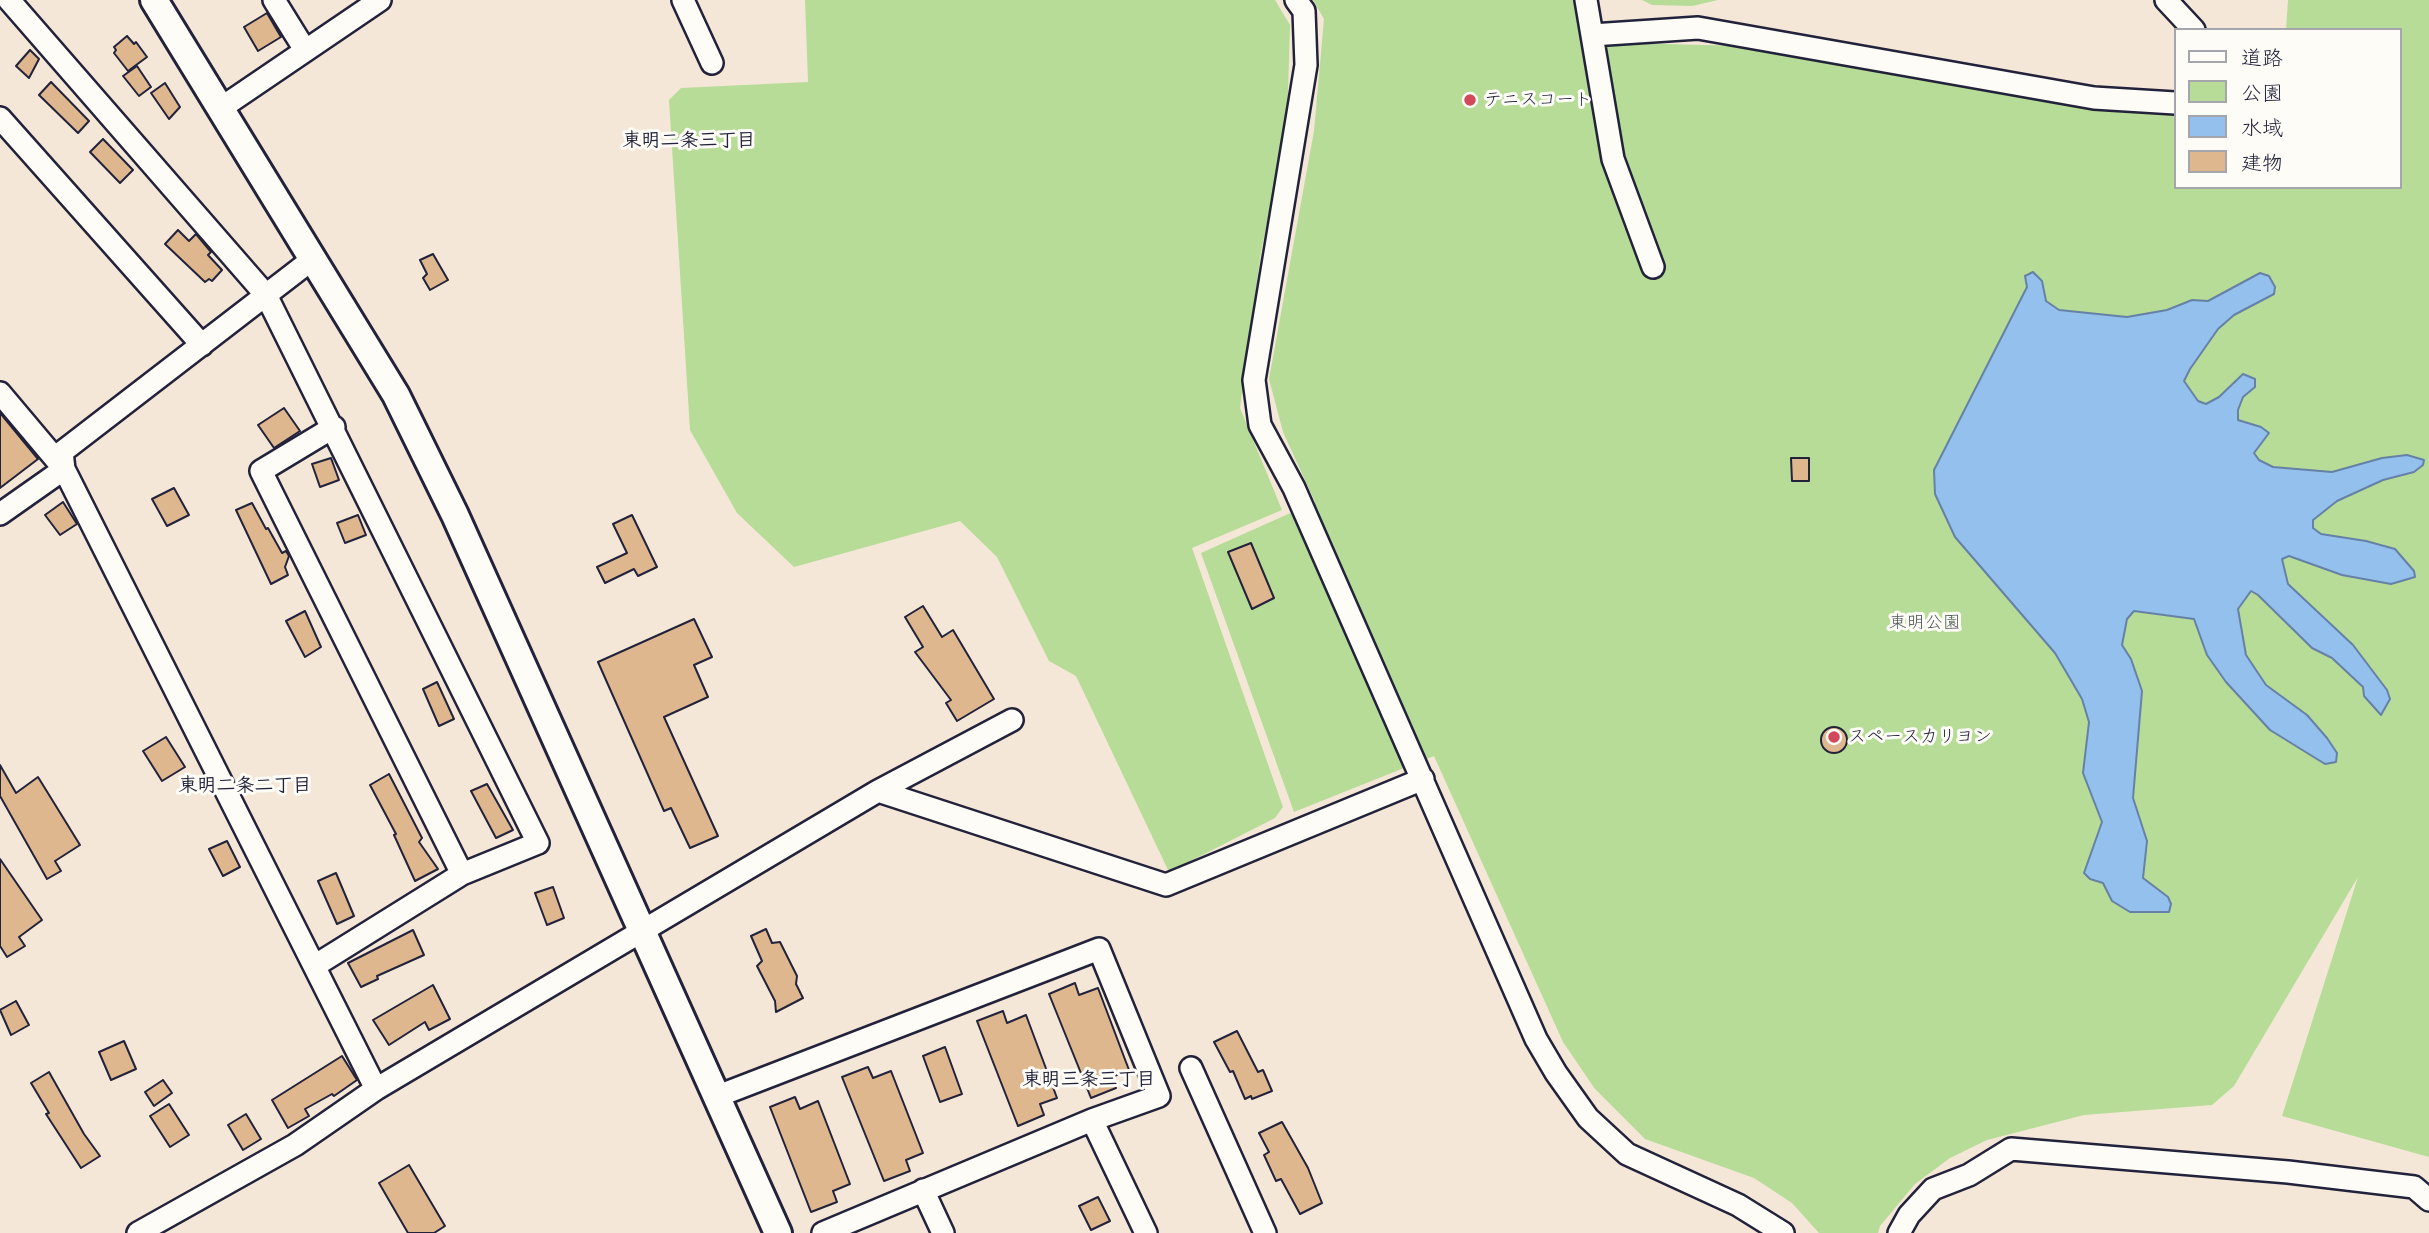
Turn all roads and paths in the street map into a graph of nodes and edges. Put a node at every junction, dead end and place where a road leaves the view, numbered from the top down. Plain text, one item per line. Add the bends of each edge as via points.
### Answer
1 (9, 0) edge
2 (154, 0) edge
3 (274, 0) edge
4 (380, 0) edge
5 (682, 0) edge
6 (1296, 0) edge
7 (1587, 0) edge
8 (2166, 0) edge
9 (2192, 28) edge
10 (1592, 35) junction
11 (305, 50) junction
12 (712, 63) dead end
13 (2174, 103) edge
14 (221, 108) junction
15 (0, 118) edge
16 (314, 258) junction
17 (1653, 267) dead end
18 (266, 295) junction
19 (202, 345) junction
20 (0, 393) edge
21 (334, 427) junction
22 (64, 469) junction
23 (0, 514) edge
24 (1012, 720) dead end
25 (1423, 779) junction
26 (878, 791) junction
27 (462, 874) junction
28 (643, 933) junction
29 (316, 965) junction
30 (1191, 1068) dead end
31 (376, 1088) junction
32 (718, 1096) junction
33 (1092, 1120) junction
34 (923, 1190) junction
35 (2429, 1200) edge
36 (138, 1233) edge
37 (778, 1233) edge
38 (823, 1233) edge
39 (943, 1233) edge
40 (1146, 1233) edge
41 (1265, 1233) edge
42 (1783, 1233) edge
43 (1899, 1233) edge

1 - 18 street
2 - 14 street
3 - 11 street
4 - 11 street
5 - 12 street
6 - 25 street via 1304,11 1306,65 1254,380 1261,425 1294,488
7 - 10 street
8 - 9 street
10 - 13 street via 1698,28 2094,98
10 - 17 street via 1613,159
11 - 14 street
14 - 16 street
15 - 19 street
16 - 18 street
16 - 28 street via 396,396 455,515
18 - 19 street
18 - 21 street
19 - 22 street via 62,452
20 - 22 street
21 - 27 street via 261,471
21 - 27 street via 538,843
22 - 23 street
22 - 29 street
24 - 26 street
25 - 26 street via 1166,885
25 - 42 street via 1536,1039 1588,1118 1627,1154 1738,1205
26 - 28 street
27 - 29 street
28 - 31 street
28 - 32 street
29 - 31 street
30 - 41 street
31 - 36 street via 295,1145
32 - 33 street via 1099,949 1159,1096
32 - 37 street
33 - 34 street
33 - 40 street
34 - 38 street
34 - 39 street
35 - 43 street via 2414,1187 2401,1185 2011,1149 1969,1175 1933,1189

